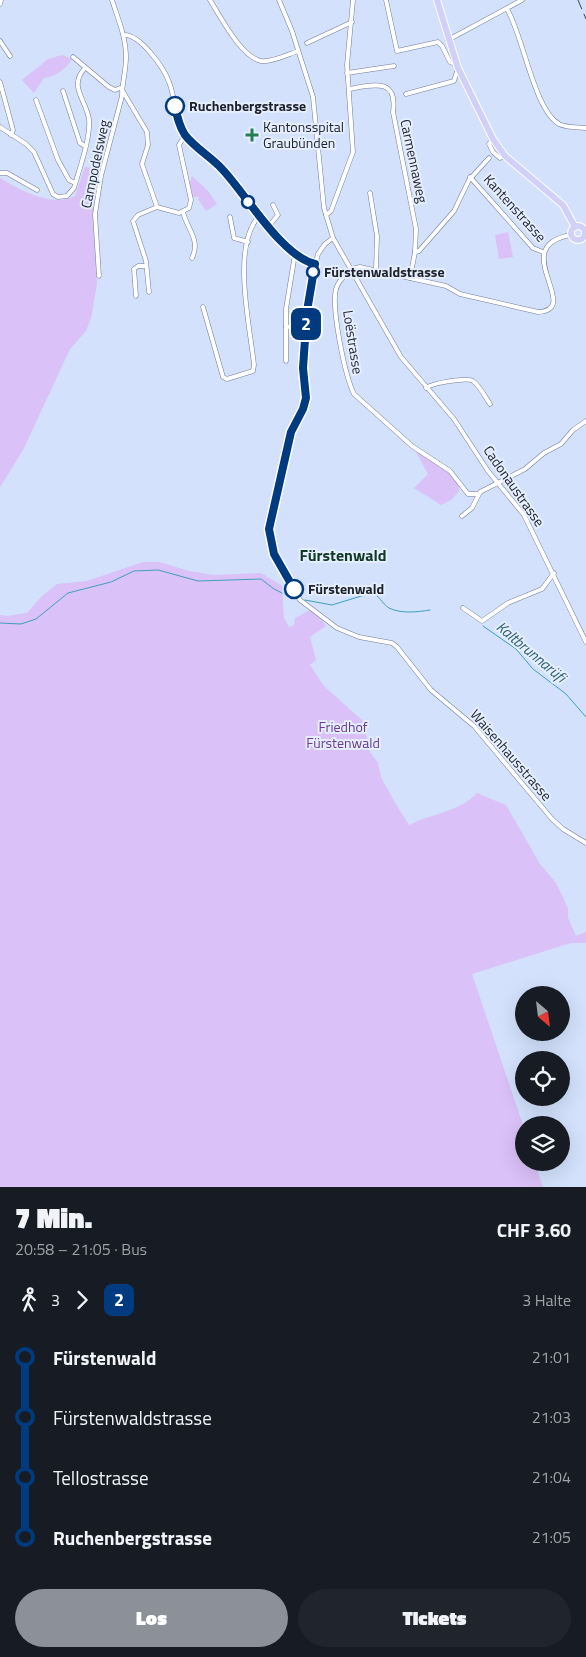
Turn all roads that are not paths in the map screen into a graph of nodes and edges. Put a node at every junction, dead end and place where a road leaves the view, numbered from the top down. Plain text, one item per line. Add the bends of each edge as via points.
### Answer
1 (1, 0) edge
2 (112, 0) edge
3 (210, 0) edge
4 (279, 0) edge
5 (354, 0) edge
6 (386, 0) edge
7 (437, 0) edge
8 (522, 0) edge
9 (0, 4) edge
10 (507, 8) junction
11 (352, 22) junction
12 (124, 35) junction
13 (448, 40) junction
14 (0, 41) edge
15 (307, 43) dead end
16 (298, 51) junction
17 (10, 56) dead end
18 (73, 57) dead end
19 (394, 66) dead end
20 (457, 66) junction
21 (85, 68) junction
22 (347, 73) junction
23 (0, 82) edge
24 (120, 88) junction
25 (349, 89) junction
26 (63, 90) dead end
27 (406, 94) dead end
28 (36, 100) dead end
29 (0, 128) edge
30 (586, 128) edge
31 (11, 134) junction
32 (185, 135) junction
33 (85, 146) junction
34 (489, 158) dead end
35 (0, 173) edge
36 (470, 177) junction
37 (75, 183) junction
38 (37, 190) dead end
39 (370, 193) dead end
40 (273, 205) dead end
41 (157, 206) junction
42 (183, 212) junction
43 (259, 216) junction
44 (326, 216) junction
45 (230, 217) dead end
46 (269, 226) junction
47 (575, 227) junction
48 (571, 235) junction
49 (334, 238) junction
50 (584, 241) edge
51 (248, 242) junction
52 (415, 252) junction
53 (543, 252) junction
54 (297, 256) junction
55 (192, 258) dead end
56 (315, 264) junction
57 (146, 266) junction
58 (352, 270) junction
59 (376, 270) junction
60 (99, 276) dead end
61 (410, 278) junction
62 (149, 292) dead end
63 (136, 296) dead end
64 (203, 308) dead end
65 (306, 324) junction
66 (286, 328) junction
67 (286, 361) dead end
68 (426, 388) junction
69 (490, 404) dead end
70 (586, 421) edge
71 (498, 483) junction
72 (477, 494) junction
73 (462, 516) dead end
74 (554, 573) junction
75 (464, 608) dead end
76 (584, 634) edge
77 (586, 642) edge
78 (586, 843) edge

1 - 9 street
2 - 12 street, Campodelsweg
3 - 16 street via 233,38 259,60 266,61
4 - 16 street
5 - 11 street
6 - 20 street via 397,51 438,42 448,59
7 - 13 main road
8 - 10 street
10 - 13 street
10 - 30 street via 550,116 564,125
11 - 15 street
11 - 22 street
12 - 24 street, Campodelsweg via 126,59
12 - 32 street via 141,42 166,74 177,118
13 - 20 main road
14 - 17 street
16 - 44 street via 315,111
18 - 21 street
19 - 22 street
20 - 27 street via 454,81
20 - 47 main road via 493,139 505,156 563,205
21 - 24 street via 112,89
21 - 33 street via 77,84 88,118
22 - 25 street
23 - 31 street via 13,130
24 - 41 street via 147,132 148,145 142,164
24 - 60 street, Campodelsweg via 122,96 101,176 95,214
25 - 44 street via 353,152 331,212
25 - 52 street, Carmennaweg via 381,85 391,93 392,112 414,215
26 - 33 street via 75,133
28 - 37 street via 58,160 69,180
29 - 31 street
31 - 37 street via 34,152 49,190 55,196 67,196
32 - 42 street via 179,146 191,204
32 - 43 street via 224,171
33 - 37 street
34 - 36 street
35 - 38 street via 7,173
36 - 52 street via 454,211 420,251
36 - 53 street, Kantenstrasse via 533,248
39 - 59 street via 378,244
40 - 46 street via 278,215
41 - 42 street
41 - 57 street via 138,215 133,222
42 - 55 street via 196,248
43 - 46 street
43 - 51 street via 251,226
44 - 49 street
45 - 51 street via 234,238
46 - 54 street
47 - 48 main road
47 - 50 main road via 583,229
48 - 50 main road via 575,240
48 - 53 street via 551,244
49 - 56 street via 322,247
49 - 58 street
51 - 64 street via 243,277 253,371 223,378
52 - 61 street, Carmennaweg
53 - 61 street via 554,300 550,308 541,312 460,294 446,286
54 - 56 street
54 - 66 street via 288,294
56 - 65 street
57 - 62 street
57 - 63 street via 134,269
58 - 59 street via 360,267
58 - 68 street, Cadonaustrasse via 396,350
58 - 72 street, Loëstrasse via 339,282 335,294 346,374 354,394 408,442 450,471 468,494
59 - 61 street
65 - 66 street
65 - 78 street, Waisenhausstrasse via 303,368 306,398 291,432 269,529 274,554 300,600 341,631 394,644 431,690 474,726 552,819
66 - 67 street
68 - 69 street via 433,383 468,378 474,381
68 - 71 street, Cadonaustrasse via 454,419
70 - 71 street via 561,444
71 - 72 street
71 - 74 street, Cadonaustrasse via 528,521
72 - 73 street via 472,508
74 - 75 street via 542,588 508,603 482,621
74 - 76 street, Cadonaustrasse
76 - 77 street, Cadonaustrasse

